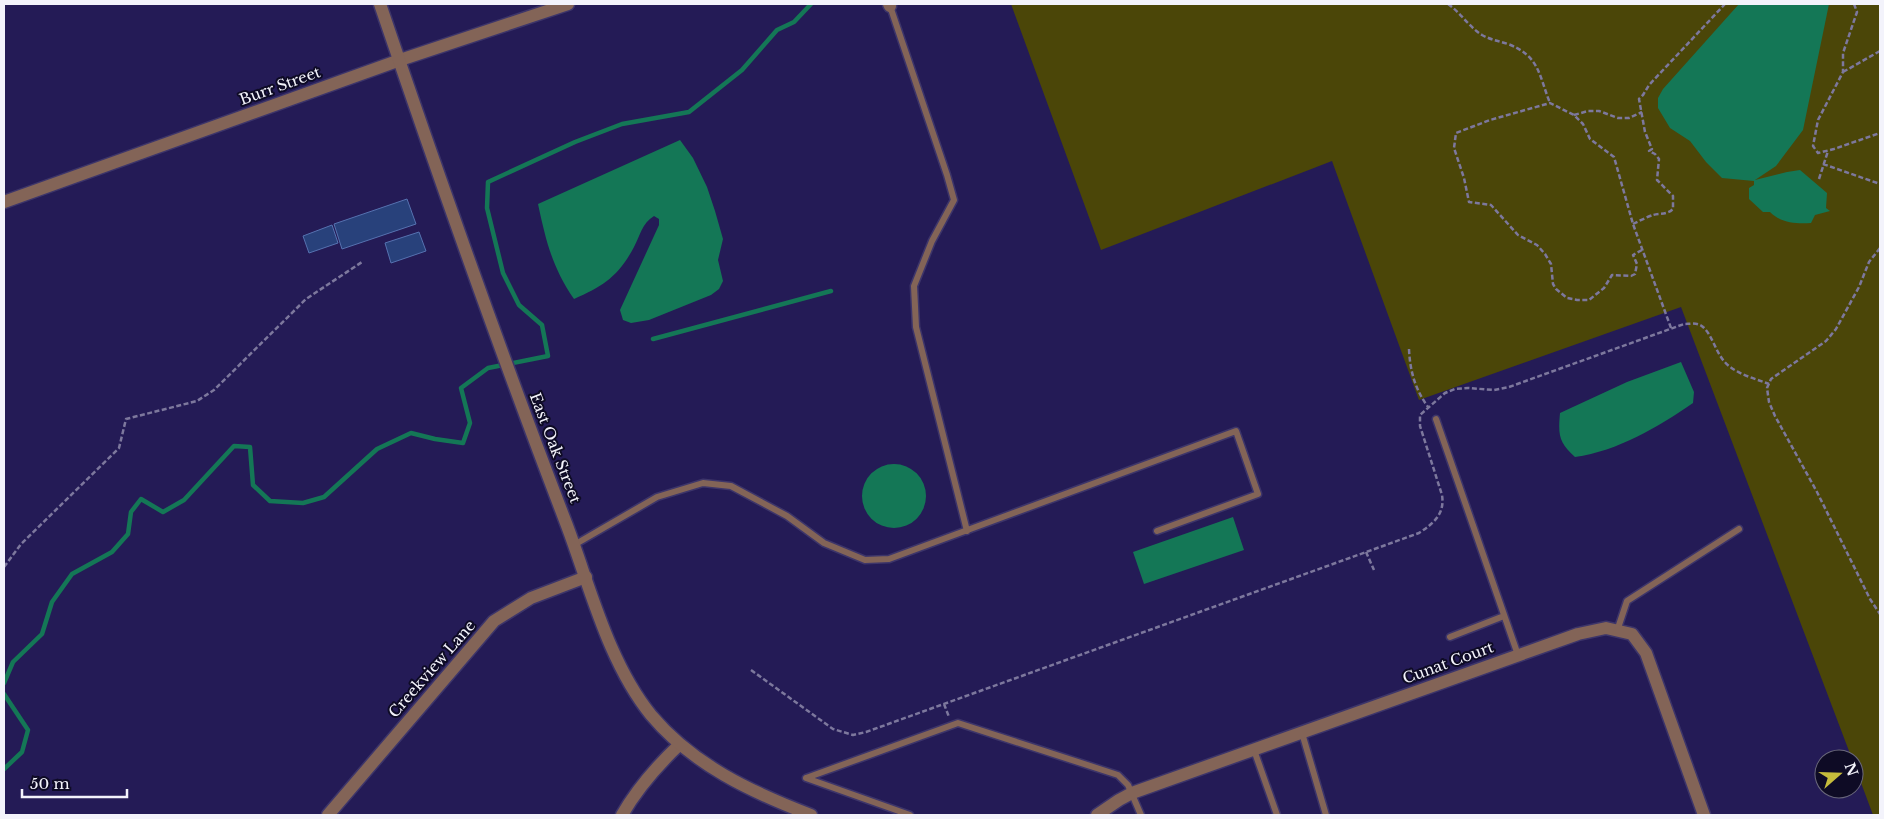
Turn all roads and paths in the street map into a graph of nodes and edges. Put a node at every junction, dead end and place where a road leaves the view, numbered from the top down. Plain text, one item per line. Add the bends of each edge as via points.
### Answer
1 (380, 4) edge
2 (568, 4) edge
3 (1448, 4) edge
4 (1725, 4) edge
5 (1854, 4) edge
6 (890, 5) edge
7 (1880, 52) edge
8 (400, 60) junction
9 (1843, 72) junction
10 (1550, 104) junction
11 (1642, 112) junction
12 (1574, 116) junction
13 (1880, 133) edge
14 (1828, 151) junction
15 (1823, 164) junction
16 (1819, 179) dead end
17 (1880, 184) edge
18 (4, 202) edge
19 (1633, 224) junction
20 (1880, 248) edge
21 (1642, 250) junction
22 (362, 262) dead end
23 (1671, 329) junction
24 (1409, 349) dead end
25 (1769, 384) junction
26 (1428, 407) junction
27 (1436, 419) dead end
28 (1739, 529) dead end
29 (968, 531) junction
30 (1157, 531) dead end
31 (574, 545) junction
32 (1366, 552) junction
33 (4, 567) edge
34 (1374, 570) dead end
35 (586, 577) junction
36 (1880, 614) edge
37 (1504, 616) junction
38 (1617, 630) junction
39 (1450, 637) dead end
40 (1518, 656) junction
41 (751, 670) dead end
42 (944, 704) junction
43 (952, 725) junction
44 (1302, 733) junction
45 (679, 745) junction
46 (1254, 750) junction
47 (1132, 793) junction
48 (328, 815) edge
49 (622, 815) edge
50 (811, 815) edge
51 (910, 815) edge
52 (1097, 815) edge
53 (1141, 815) edge
54 (1277, 815) edge
55 (1326, 815) edge
56 (1704, 815) edge

1 - 8 street, East Oak Street
2 - 8 street, Burr Street
3 - 10 path via 1481,34 1528,56 1543,79
4 - 11 path via 1649,85 1639,99
5 - 9 path via 1857,12 1843,53
6 - 29 lane via 954,200 932,241 914,286 916,327
7 - 9 path
8 - 18 street, Burr Street
8 - 31 street, East Oak Street via 432,159
9 - 14 path via 1818,120 1812,146 1818,153
10 - 12 path
10 - 21 path via 1456,133 1454,148 1469,202 1491,204 1518,235 1537,245 1551,264 1553,284 1567,298 1588,300 1604,288 1612,275 1635,274 1637,264 1633,255
11 - 12 path via 1629,118 1618,118 1598,110
11 - 19 path via 1652,148 1649,151 1659,159 1657,180 1673,196 1673,209
12 - 19 path via 1583,124 1590,139 1614,156
13 - 14 path
14 - 15 path
15 - 16 path
15 - 17 path
19 - 21 path
20 - 25 path via 1869,262 1836,329 1826,341 1771,379
21 - 23 path
22 - 33 path via 306,299 214,390 197,400 126,419 119,448 21,544
23 - 25 path via 1684,324 1703,326 1728,366
23 - 26 path via 1509,387 1445,392
24 - 26 path via 1410,371
25 - 36 path via 1766,388 1775,416
26 - 32 path via 1420,414 1420,426 1442,495 1440,515 1419,533
27 - 37 lane
28 - 38 lane via 1627,601
29 - 30 lane via 1236,431 1258,494
29 - 31 lane via 889,559 865,560 824,543 787,516 731,486 703,483 657,497
31 - 35 street, East Oak Street
32 - 34 path
32 - 42 path
35 - 45 street, East Oak Street via 619,665 650,714
35 - 48 street, Creekview Lane via 531,598 494,621
37 - 39 lane
37 - 40 lane
38 - 40 street, Cunat Court via 1606,628 1578,634
38 - 56 street via 1632,634 1646,652
40 - 44 street, Cunat Court
41 - 42 path via 844,734 866,732
42 - 43 path
43 - 47 lane via 958,722 1108,770 1124,779
43 - 51 lane via 806,778
44 - 46 street, Cunat Court
44 - 55 lane
45 - 49 street
45 - 50 street, East Oak Street via 750,790
46 - 47 street, Cunat Court
46 - 54 lane
47 - 52 street, Cunat Court
47 - 53 lane

